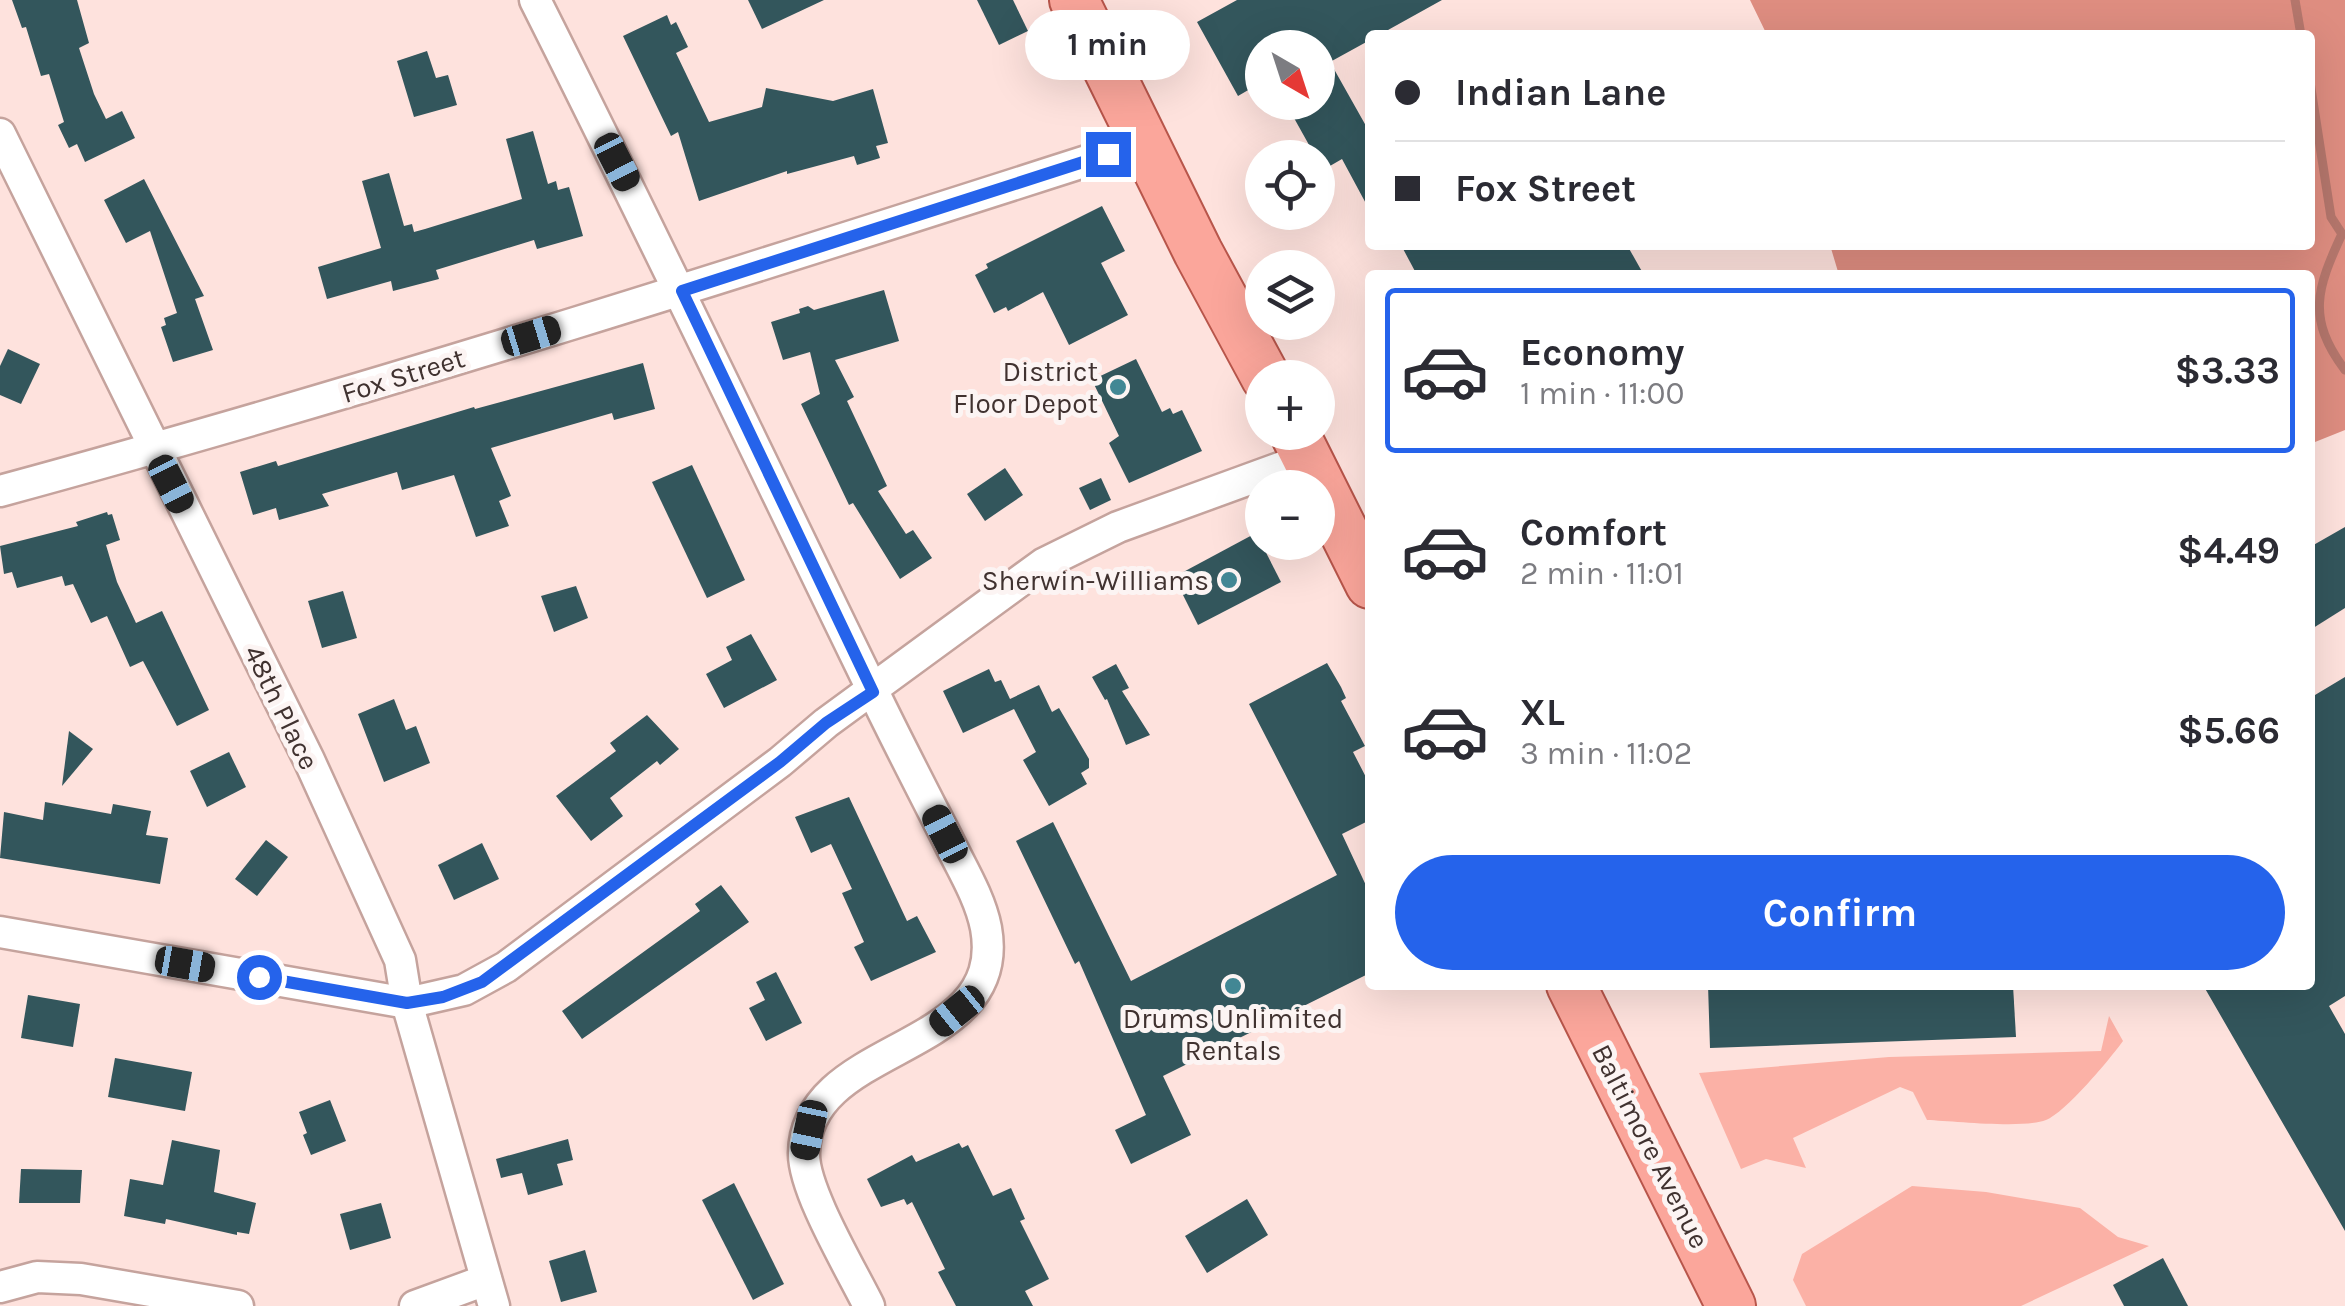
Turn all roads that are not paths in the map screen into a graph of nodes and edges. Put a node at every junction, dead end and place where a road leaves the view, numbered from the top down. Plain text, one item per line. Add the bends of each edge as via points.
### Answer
1 (535, 0) edge
2 (1074, 0) edge
3 (0, 134) edge
4 (1146, 142) junction
5 (682, 291) junction
6 (1256, 360) edge
7 (154, 449) junction
8 (1290, 450) edge
9 (1303, 450) edge
10 (0, 491) edge
11 (1365, 574) edge
12 (873, 692) junction
13 (0, 932) edge
14 (1574, 990) edge
15 (407, 1003) junction
16 (0, 1286) edge
17 (490, 1293) edge
18 (144, 1299) edge
19 (238, 1306) edge
20 (416, 1306) edge
21 (870, 1306) edge
22 (1732, 1306) edge

1 - 5 street
2 - 4 main road
3 - 7 street, 48th Place
4 - 5 street, Fox Street
4 - 6 main road
5 - 7 street, Fox Street
5 - 12 street
7 - 10 street, Fox Street
7 - 15 street, 48th Place via 309,760 400,960
8 - 12 street via 1082,542 997,595
9 - 11 main road
12 - 15 street via 506,967 464,990
12 - 21 street via 981,909 988,952 984,973 957,1011 830,1092 809,1130 804,1155 816,1200
13 - 15 street
14 - 22 main road, Baltimore Avenue
15 - 17 street, 48th Place
16 - 18 street via 59,1277
17 - 20 street
18 - 19 street

